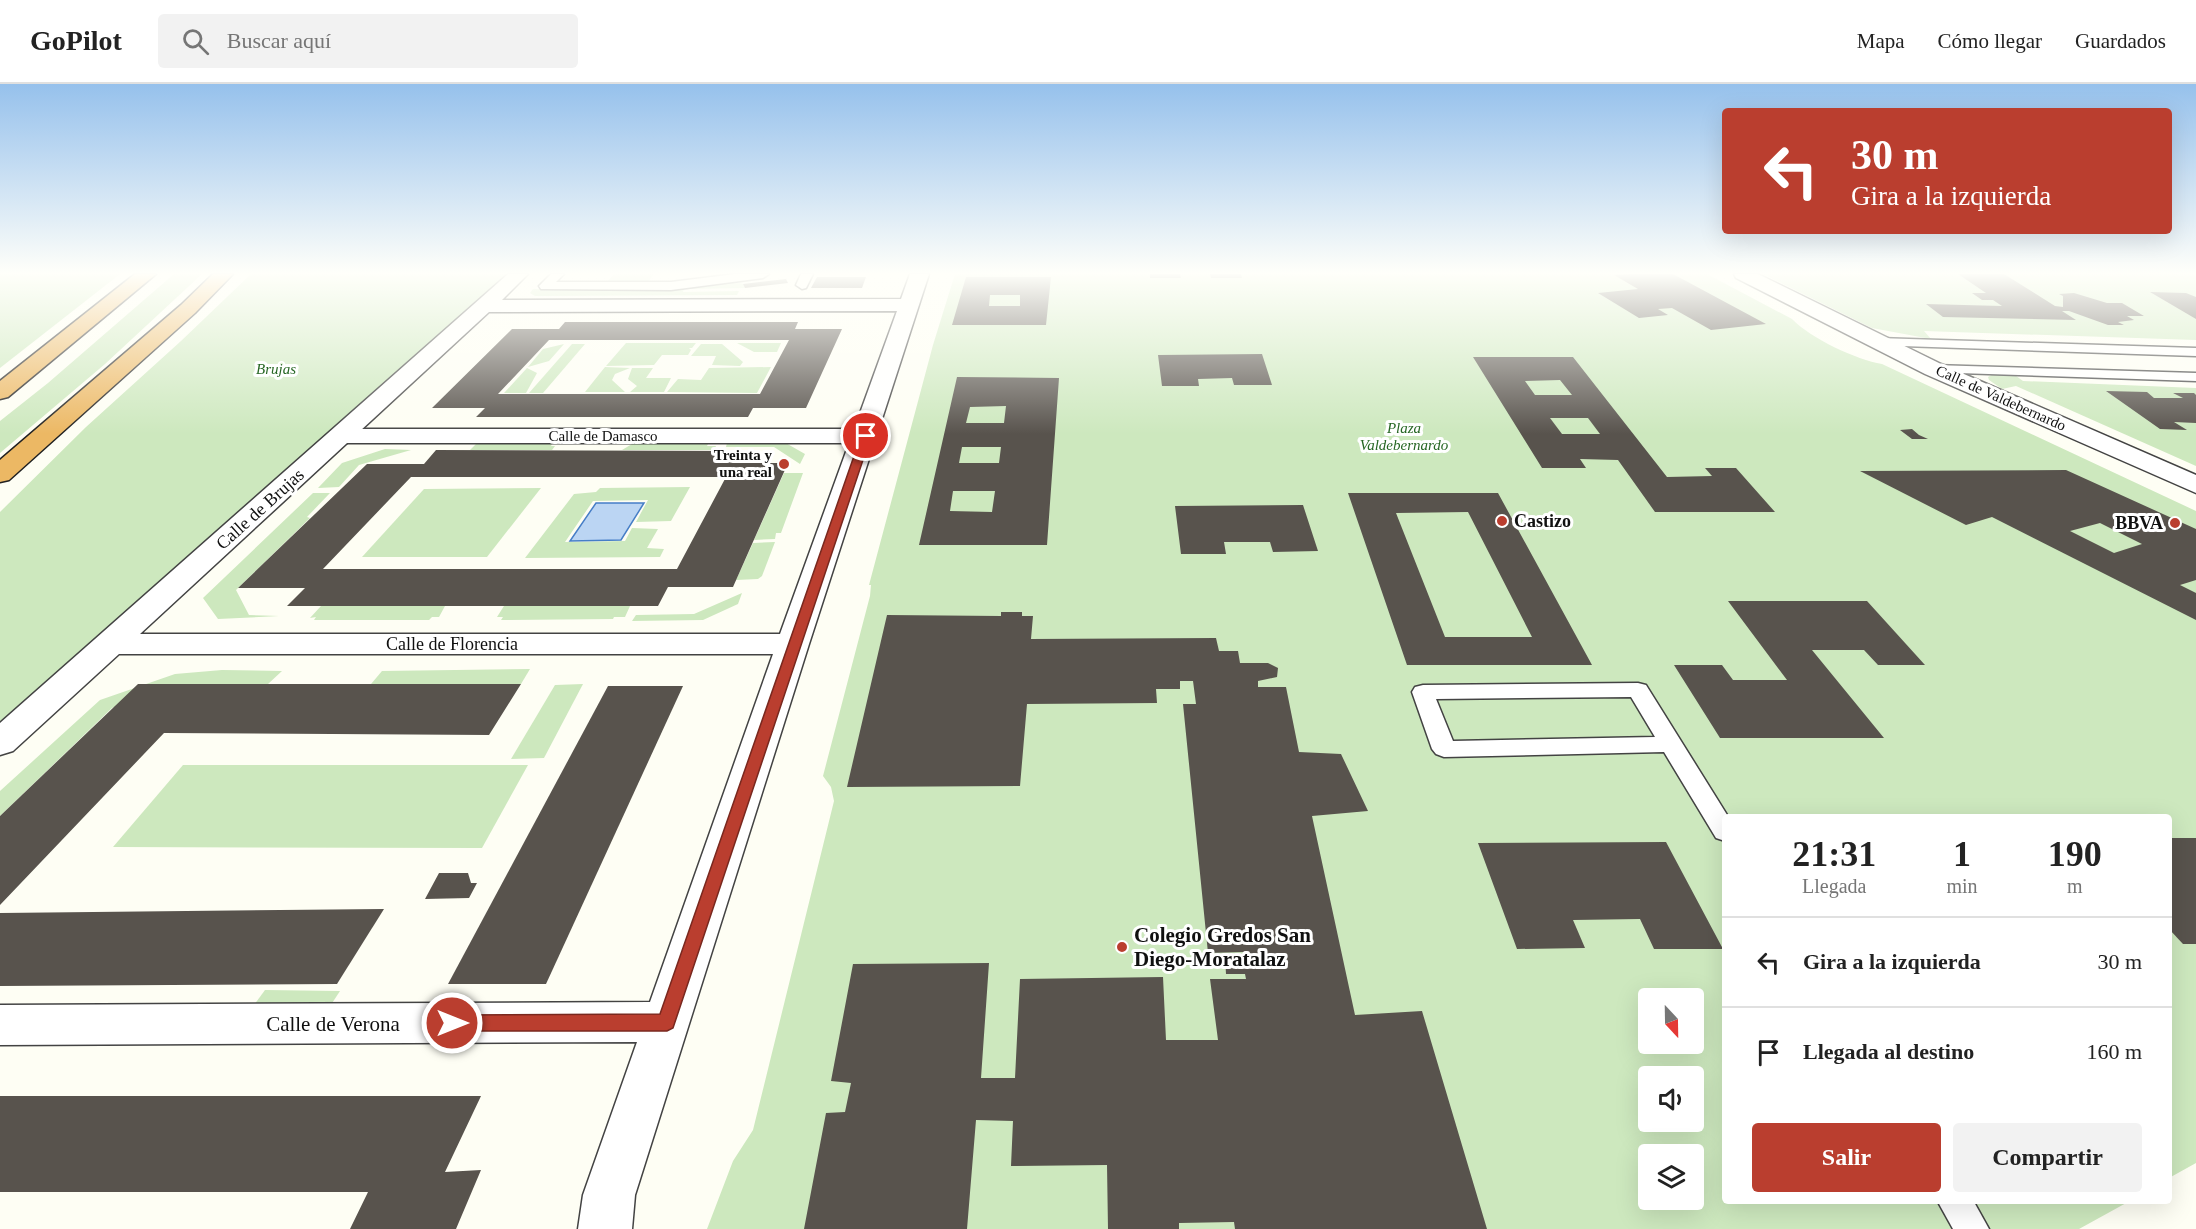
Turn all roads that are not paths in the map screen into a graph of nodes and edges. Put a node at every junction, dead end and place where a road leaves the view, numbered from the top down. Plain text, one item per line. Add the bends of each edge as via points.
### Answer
1 (80, 327) edge
2 (167, 327) edge
3 (459, 327) edge
4 (902, 327) edge
5 (1849, 327) edge
6 (1878, 342) junction
7 (2196, 352) edge
8 (1933, 369) junction
9 (2196, 377) edge
10 (0, 392) edge
11 (340, 436) junction
12 (866, 436) junction
13 (0, 474) edge
14 (2196, 485) edge
15 (111, 644) junction
16 (793, 644) junction
17 (0, 743) edge
18 (1671, 744) junction
19 (1722, 827) edge
20 (667, 1023) junction
21 (0, 1025) edge
22 (1956, 1204) edge
23 (604, 1218) edge
24 (1972, 1229) edge

1 - 10 highway
2 - 13 highway
3 - 11 street, Calle de Brujas
4 - 12 street
5 - 6 street, Calle de Valdebernardo
6 - 7 lane
6 - 8 street, Calle de Valdebernardo
8 - 9 lane
8 - 14 street, Calle de Valdebernardo
11 - 12 street, Calle de Damasco
11 - 15 street, Calle de Brujas
12 - 16 street
15 - 16 street, Calle de Florencia
15 - 17 street, Calle de Brujas
16 - 20 street
18 - 18 lane via 1638,690 1423,692 1444,749
18 - 19 lane
20 - 21 street, Calle de Verona
20 - 23 street
22 - 24 lane

